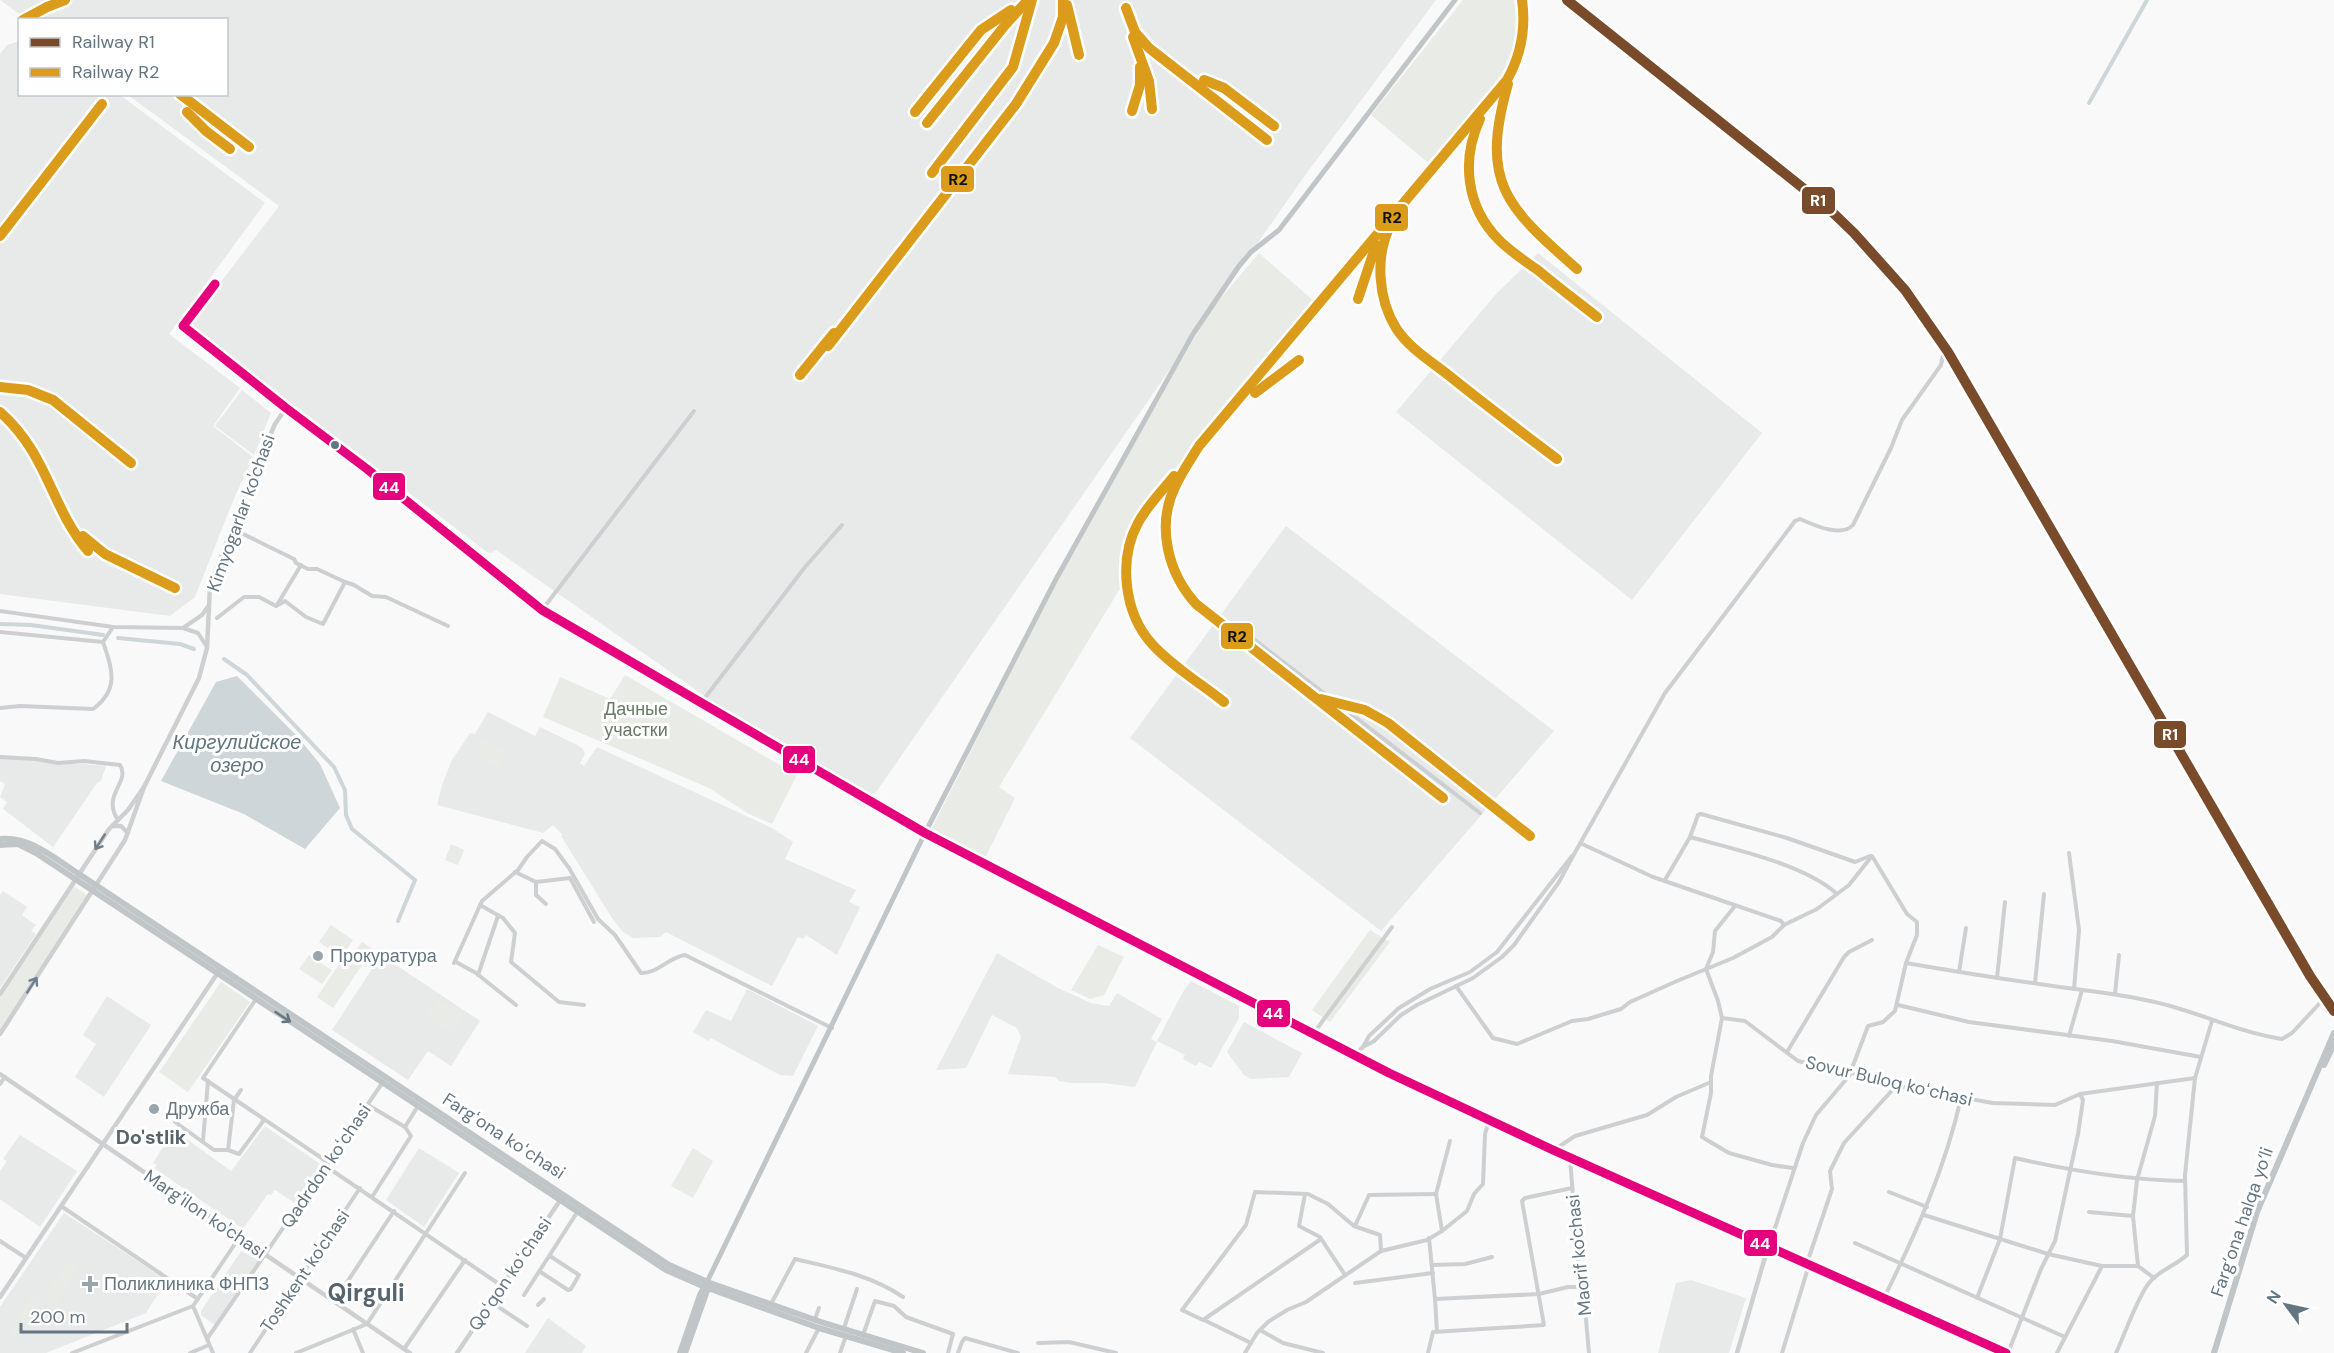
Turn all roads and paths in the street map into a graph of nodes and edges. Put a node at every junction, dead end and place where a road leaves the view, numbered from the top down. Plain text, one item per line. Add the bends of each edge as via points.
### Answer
1 (1455, 0) edge
2 (1686, 102) dead end
3 (214, 284) dead end
4 (286, 408) junction
5 (694, 411) dead end
6 (842, 525) dead end
7 (239, 532) dead end
8 (301, 565) junction
9 (345, 582) junction
10 (209, 604) junction
11 (276, 606) junction
12 (542, 610) junction
13 (0, 611) edge
14 (217, 618) dead end
15 (448, 626) dead end
16 (112, 627) junction
17 (183, 628) junction
18 (0, 632) edge
19 (1247, 634) dead end
20 (103, 642) junction
21 (207, 648) junction
22 (701, 703) junction
23 (0, 708) edge
24 (0, 757) edge
25 (144, 787) junction
26 (1480, 813) dead end
27 (118, 820) junction
28 (111, 826) junction
29 (128, 833) junction
30 (925, 833) junction
31 (1690, 837) junction
32 (0, 839) edge
33 (1580, 843) junction
34 (0, 845) edge
35 (2069, 853) dead end
36 (1572, 856) junction
37 (1872, 856) junction
38 (514, 872) junction
39 (1556, 876) junction
40 (77, 877) junction
41 (1561, 879) junction
42 (1665, 880) junction
43 (536, 882) junction
44 (95, 889) junction
45 (1837, 894) junction
46 (2044, 894) dead end
47 (2005, 902) dead end
48 (546, 904) dead end
49 (480, 905) junction
50 (1735, 906) junction
51 (498, 916) junction
52 (594, 922) dead end
53 (1784, 926) junction
54 (1392, 927) dead end
55 (1966, 928) dead end
56 (1872, 940) dead end
57 (2119, 955) dead end
58 (1906, 963) junction
59 (1706, 969) junction
60 (219, 970) junction
61 (1470, 972) junction
62 (1959, 972) junction
63 (478, 975) junction
64 (1473, 978) junction
65 (1997, 978) junction
66 (2035, 983) junction
67 (1456, 986) junction
68 (2074, 989) junction
69 (2082, 990) junction
70 (0, 993) edge
71 (2115, 994) junction
72 (256, 999) junction
73 (516, 1005) dead end
74 (584, 1005) dead end
75 (1898, 1005) junction
76 (2334, 1015) edge
77 (1722, 1018) junction
78 (2212, 1021) junction
79 (832, 1029) junction
80 (2334, 1033) edge
81 (0, 1034) edge
82 (1313, 1034) junction
83 (2069, 1036) junction
84 (2334, 1044) edge
85 (1363, 1047) junction
86 (1787, 1052) junction
87 (1353, 1056) junction
88 (2202, 1057) junction
89 (1849, 1074) junction
90 (2, 1076) edge
91 (2195, 1078) junction
92 (208, 1082) junction
93 (383, 1082) junction
94 (1711, 1082) junction
95 (2157, 1083) junction
96 (0, 1084) edge
97 (1897, 1085) junction
98 (241, 1090) dead end
99 (2080, 1094) junction
100 (1961, 1098) junction
101 (234, 1100) junction
102 (2304, 1102) junction
103 (368, 1105) junction
104 (418, 1106) junction
105 (264, 1120) junction
106 (1489, 1121) junction
107 (175, 1122) dead end
108 (405, 1127) junction
109 (1450, 1141) dead end
110 (202, 1142) junction
111 (103, 1143) junction
112 (228, 1150) junction
113 (1553, 1150) junction
114 (1570, 1158) junction
115 (328, 1165) junction
116 (1793, 1168) junction
117 (2070, 1170) junction
118 (465, 1173) dead end
119 (2137, 1180) junction
120 (2185, 1181) junction
121 (360, 1188) junction
122 (1572, 1188) junction
123 (1889, 1192) dead end
124 (1305, 1194) junction
125 (1436, 1194) junction
126 (372, 1197) junction
127 (562, 1197) junction
128 (61, 1206) junction
129 (1927, 1207) junction
130 (394, 1211) junction
131 (578, 1211) junction
132 (2089, 1212) dead end
133 (1924, 1215) junction
134 (2133, 1216) junction
135 (1355, 1226) junction
136 (1442, 1231) junction
137 (426, 1233) junction
138 (239, 1238) junction
139 (1429, 1238) junction
140 (1321, 1239) junction
141 (2000, 1239) junction
142 (0, 1241) edge
143 (1855, 1243) dead end
144 (1768, 1247) junction
145 (1382, 1251) junction
146 (2048, 1254) junction
147 (265, 1255) junction
148 (549, 1256) junction
149 (1492, 1257) dead end
150 (26, 1258) junction
151 (465, 1260) junction
152 (1901, 1263) junction
153 (1808, 1264) junction
154 (1432, 1265) junction
155 (2102, 1266) junction
156 (2138, 1266) junction
157 (539, 1271) junction
158 (1433, 1273) junction
159 (1345, 1275) junction
160 (2154, 1278) junction
161 (300, 1279) junction
162 (1355, 1283) dead end
163 (707, 1285) junction
164 (502, 1286) junction
165 (1581, 1287) junction
166 (857, 1289) dead end
167 (1539, 1294) junction
168 (524, 1295) dead end
169 (0, 1297) edge
170 (903, 1297) dead end
171 (1884, 1298) junction
172 (1977, 1298) junction
173 (198, 1299) junction
174 (544, 1299) dead end
175 (1435, 1299) junction
176 (334, 1302) junction
177 (491, 1302) junction
178 (538, 1305) dead end
179 (771, 1305) junction
180 (193, 1306) junction
181 (819, 1308) dead end
182 (2023, 1317) junction
183 (815, 1320) junction
184 (1203, 1320) junction
185 (366, 1324) junction
186 (527, 1326) dead end
187 (819, 1328) junction
188 (353, 1329) junction
189 (1260, 1330) junction
190 (845, 1332) junction
191 (1437, 1332) junction
192 (863, 1335) junction
193 (2065, 1337) junction
194 (207, 1339) junction
195 (1038, 1343) dead end
196 (1251, 1343) junction
197 (209, 1345) junction
198 (879, 1350) edge
199 (408, 1352) edge
200 (72, 1353) edge
201 (190, 1353) edge
202 (213, 1353) edge
203 (250, 1353) edge
204 (296, 1353) edge
205 (363, 1353) edge
206 (457, 1353) edge
207 (680, 1353) edge
208 (685, 1353) edge
209 (807, 1353) edge
210 (840, 1353) edge
211 (903, 1353) edge
212 (923, 1353) edge
213 (948, 1353) edge
214 (958, 1353) edge
215 (1018, 1353) edge
216 (1116, 1353) edge
217 (1245, 1353) edge
218 (1323, 1353) edge
219 (1428, 1353) edge
220 (1589, 1353) edge
221 (1737, 1353) edge
222 (1782, 1353) edge
223 (2007, 1353) edge
224 (2058, 1353) edge
225 (2116, 1353) edge
226 (2214, 1353) edge

1 - 30 main road via 1279,230 1239,266 1193,334 1055,581
2 - 33 street via 1764,158 1824,208 1875,258 1944,350 1941,365 1902,420 1853,525 1841,531 1800,519 1795,521 1665,693
3 - 4 street via 183,326
4 - 10 street, Kimyogarlar ko'chasi via 274,424 241,504 210,586
4 - 12 street
5 - 12 street
6 - 22 street
7 - 8 street
8 - 9 street
8 - 11 street
9 - 11 street via 323,624 285,601
9 - 15 street
10 - 17 street via 202,615
10 - 21 street, Kimyogarlar ko'chasi
11 - 14 street via 259,597 244,597
12 - 22 street
13 - 16 street
16 - 17 street
16 - 20 street
17 - 21 street via 198,633
18 - 20 street
19 - 26 street
20 - 23 street via 113,673 106,695 93,709
21 - 25 street, Kimyogarlar ko'chasi via 199,678
22 - 30 street
24 - 27 street via 120,765 122,776 112,803
25 - 27 street, Kimyogarlar ko'chasi
25 - 29 street, Kimyogarlar ko'chasi
27 - 28 street, Kimyogarlar ko'chasi
28 - 29 street via 121,826
28 -> 40 street, Kimyogarlar ko'chasi
29 - 44 street, Kimyogarlar ko'chasi
30 - 79 main road
30 - 82 main road
31 - 37 street via 1701,814 1855,862
31 - 42 street
31 - 45 street via 1803,873
32 - 40 main road via 25,841
33 - 36 street
33 - 42 street
34 - 40 main road via 24,846
35 - 68 street via 2079,930
36 - 39 street
36 - 41 street
37 - 45 street
37 - 58 street via 1907,914 1917,922 1917,935
38 - 43 street
38 - 49 street
38 - 79 street via 542,841 549,844 569,868 598,919 644,974 676,956 685,956
39 - 41 street
39 - 61 street via 1508,940
40 - 44 main road, Fargʻona koʻchasi
40 - 70 street, Kimyogarlar ko'chasi
41 - 64 street via 1514,945 1489,969
42 - 50 street
43 - 48 street via 536,895
43 - 52 street via 570,878
44 - 60 main road, Fargʻona koʻchasi
81 -> 44 street, Kimyogarlar ko'chasi
45 - 53 street
46 - 66 street
47 - 65 street
49 - 51 street
49 - 63 street via 455,963
50 - 53 street via 1782,921
50 - 59 street via 1715,931
51 - 63 street
51 - 74 street via 515,933 511,962 559,1002
53 - 59 street via 1772,937
54 - 82 street
55 - 62 street
56 - 86 street via 1844,957
57 - 71 street
58 - 62 street
58 - 75 street
59 - 67 street via 1621,1009 1572,1021 1517,1044 1493,1038
59 - 77 street
60 - 72 main road, Fargʻona koʻchasi
60 - 111 street
60 - 127 main road, Fargʻona koʻchasi
61 - 64 street
61 - 85 street via 1399,1008 1369,1036
62 - 65 street
63 - 73 street
64 - 67 street
65 - 66 street
66 - 68 street
67 - 85 street via 1417,1005
68 - 69 street
69 - 71 street
69 - 83 street
71 - 78 street via 2177,1006
72 - 92 street via 203,1078
72 -> 93 main road, Fargʻona koʻchasi
75 - 83 street via 1970,1022
75 - 89 street via 1892,1016 1868,1026
76 - 78 street via 2325,1003 2320,1003 2282,1039
77 - 86 street, Sovur Buloq koʻchasi via 1745,1021
77 - 94 street
78 - 88 street
79 - 163 main road
80 - 102 main road, Farg‘ona halqa yo‘li
82 - 87 main road
83 - 88 street
84 - 102 main road, Farg‘ona halqa yo‘li
85 - 87 street
86 - 89 street, Sovur Buloq koʻchasi via 1798,1061
87 - 106 main road
88 - 91 street
89 - 97 street, Sovur Buloq koʻchasi
89 - 116 street via 1816,1115
90 - 96 street
90 - 111 street, Marg'ilon ko'chasi
91 - 95 street, Sovur Buloq koʻchasi
91 - 120 street
92 - 101 street
92 - 110 street
93 - 103 street, Qadrdon koʻchasi
93 - 104 main road, Fargʻona koʻchasi
94 - 113 street via 1647,1115 1575,1136
94 - 116 street via 1702,1137 1729,1153
95 - 99 street, Sovur Buloq koʻchasi
95 - 119 street via 2155,1116
97 - 100 street, Sovur Buloq koʻchasi
97 - 153 street via 1844,1143 1830,1171 1832,1189
98 - 101 street
99 - 100 street, Sovur Buloq koʻchasi via 2055,1106
99 - 117 street via 2083,1100
100 - 129 street via 1952,1137
101 - 105 street
101 - 112 street
102 - 226 main road, Farg‘ona halqa yo‘li via 2257,1212
103 - 108 street
103 - 115 street, Qadrdon koʻchasi
104 - 108 street
104 - 127 main road, Fargʻona koʻchasi
105 - 112 street via 239,1154
105 - 115 street
106 - 113 main road
106 - 136 street via 1483,1184 1467,1211
107 - 110 street
108 - 126 street via 411,1136
109 - 125 street
110 - 112 street via 214,1150
111 - 128 street
111 - 138 street, Marg'ilon ko'chasi
113 - 114 main road
114 - 122 street, Maorif ko'chasi
114 - 144 main road
115 - 121 street
115 - 147 street, Qadrdon koʻchasi
116 - 144 street
117 - 119 street
117 - 141 street via 2015,1158
117 - 146 street via 2055,1241
118 - 137 street
119 - 120 street
119 - 134 street
120 - 160 street via 2187,1255
121 - 126 street
121 - 161 street, Toshkent ko'chasi
122 - 165 street, Maorif ko'chasi
122 - 167 street via 1522,1201
123 - 129 street
124 - 135 street via 1328,1204
124 - 140 street via 1299,1226
124 - 184 street via 1255,1192 1246,1225 1182,1310
125 - 135 street via 1369,1195
125 - 136 street
126 - 130 street
127 - 131 main road, Fargʻona koʻchasi
127 - 163 main road, Fargʻona koʻchasi
127 - 164 street, Qoʻqon koʻchasi
128 - 150 street
128 - 173 street
129 - 133 street
130 - 137 street
130 - 176 street
131 - 148 street
131 - 163 main road, Fargʻona koʻchasi via 666,1270
132 - 134 street
133 - 141 street
133 - 152 street
134 - 156 street
135 - 145 street via 1380,1235
136 - 139 street
137 - 151 street
137 - 185 street
138 - 147 street, Marg'ilon ko'chasi
138 - 173 street
139 - 145 street
139 - 154 street
140 - 159 street
140 - 184 street
141 - 146 street
141 - 172 street
142 - 150 street
143 - 152 street
144 - 153 main road
144 - 221 street
145 - 159 street
146 - 155 street
146 - 182 street
147 - 161 street, Marg'ilon ko'chasi
147 - 194 street, Qadrdon koʻchasi
148 - 157 street
148 - 157 street via 579,1275 572,1289
149 - 154 street via 1465,1264
150 - 169 street
151 - 164 street
151 - 199 street
152 - 171 street
152 - 172 street
153 - 171 main road
153 - 222 street
154 - 158 street
155 - 156 street
155 - 193 street
156 - 160 street
157 - 168 street
158 - 162 street
158 - 175 street
159 - 189 street
160 - 225 street via 2147,1284
161 - 176 street, Marg'ilon ko'chasi
161 - 203 street, Toshkent ko'chasi
163 - 179 main road, Fargʻona koʻchasi
163 - 187 main road, Fargʻona koʻchasi
163 - 207 main road via 700,1294
163 - 208 main road
164 - 177 street, Qoʻqon koʻchasi
165 - 167 street
165 - 220 street, Maorif ko'chasi
166 - 190 street
167 - 175 street
167 - 191 street via 1544,1325
170 - 179 street via 858,1274 795,1259
171 - 223 main road
172 - 182 street
173 - 180 street
174 - 178 street
175 - 191 street
176 - 185 street, Marg'ilon ko'chasi
177 - 186 street
177 - 206 street, Qoʻqon koʻchasi
179 - 183 main road, Fargʻona koʻchasi
180 - 194 street
180 - 200 street
181 - 183 street
182 - 193 street
182 - 223 street
183 - 190 main road, Fargʻona koʻchasi
184 - 196 street
185 - 188 street
185 - 199 street, Marg'ilon ko'chasi
187 - 190 main road, Fargʻona koʻchasi
187 - 209 street
188 - 204 street
188 - 205 street
189 - 196 street
189 - 218 street via 1283,1343
190 - 192 main road, Fargʻona koʻchasi
190 - 198 main road, Fargʻona koʻchasi
190 - 210 street
191 - 219 street via 1433,1332
192 - 212 main road, Fargʻona koʻchasi
192 - 213 street via 876,1301 894,1306 906,1317 954,1334
193 - 224 street
194 - 197 street
195 - 216 street via 1069,1342
196 - 217 street
197 - 201 street
197 - 202 street
198 - 211 main road, Fargʻona koʻchasi
214 - 215 street via 965,1338

